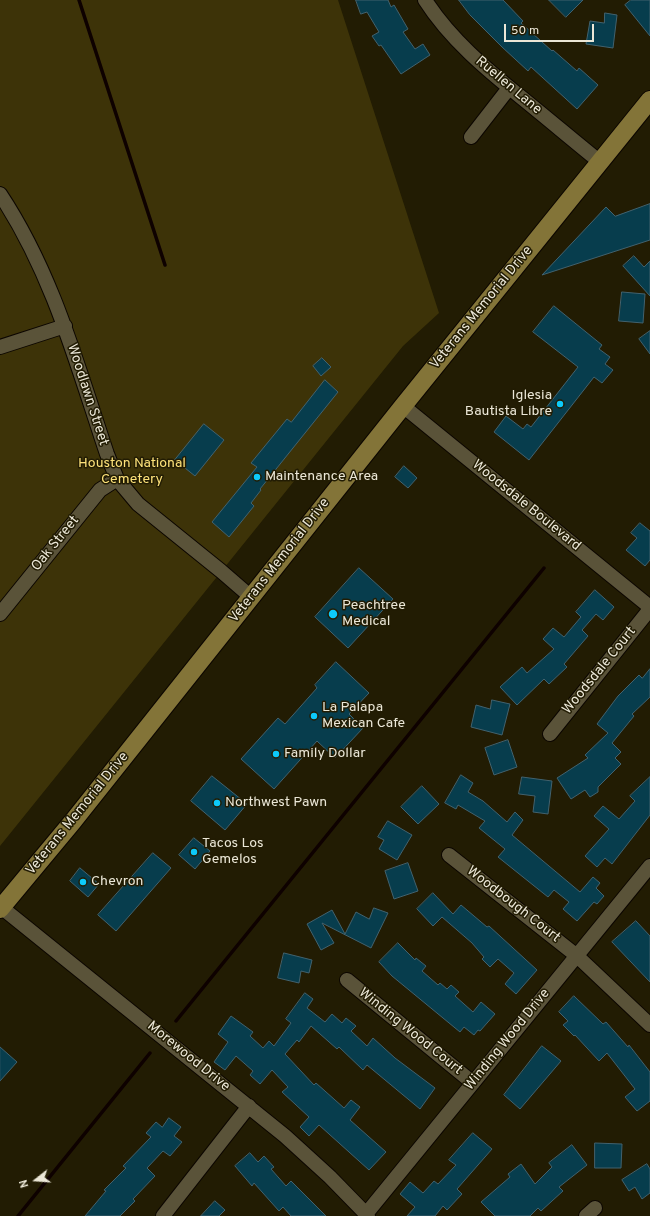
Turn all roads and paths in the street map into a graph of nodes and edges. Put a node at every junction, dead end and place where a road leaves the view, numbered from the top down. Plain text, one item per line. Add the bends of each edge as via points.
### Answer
1 (425, 0) edge
2 (509, 88) junction
3 (650, 100) edge
4 (470, 137) dead end
5 (600, 162) junction
6 (0, 194) edge
7 (65, 326) junction
8 (0, 347) edge
9 (403, 406) junction
10 (117, 479) junction
11 (251, 598) junction
12 (650, 608) edge
13 (0, 614) edge
14 (550, 734) dead end
15 (449, 855) dead end
16 (650, 866) edge
17 (1, 908) edge
18 (577, 956) junction
19 (347, 980) dead end
20 (650, 1025) edge
21 (473, 1083) junction
22 (249, 1106) junction
23 (367, 1215) edge
24 (163, 1216) edge

1 - 2 street, Ruellen Lane via 469,53
2 - 4 street
2 - 5 street, Ruellen Lane
3 - 5 main road, Veterans Memorial Drive
5 - 9 main road, Veterans Memorial Drive
6 - 7 street, Woodlawn Street via 35,254
7 - 8 street
7 - 10 street, Woodlawn Street
9 - 11 main road, Veterans Memorial Drive
9 - 12 street, Woodsdale Boulevard
10 - 11 street, Woodlawn Street via 138,504
10 - 13 street, Oak Street via 100,490
11 - 17 main road, Veterans Memorial Drive
12 - 14 street, Woodsdale Court
15 - 18 street, Woodbough Court
16 - 18 street, Winding Wood Drive
17 - 22 street, Morewood Drive
18 - 20 street, Woodbough Court
18 - 21 street, Winding Wood Drive
19 - 21 street, Winding Wood Court
21 - 23 street, Winding Wood Drive
22 - 23 street, Morewood Drive via 286,1136
22 - 24 street

